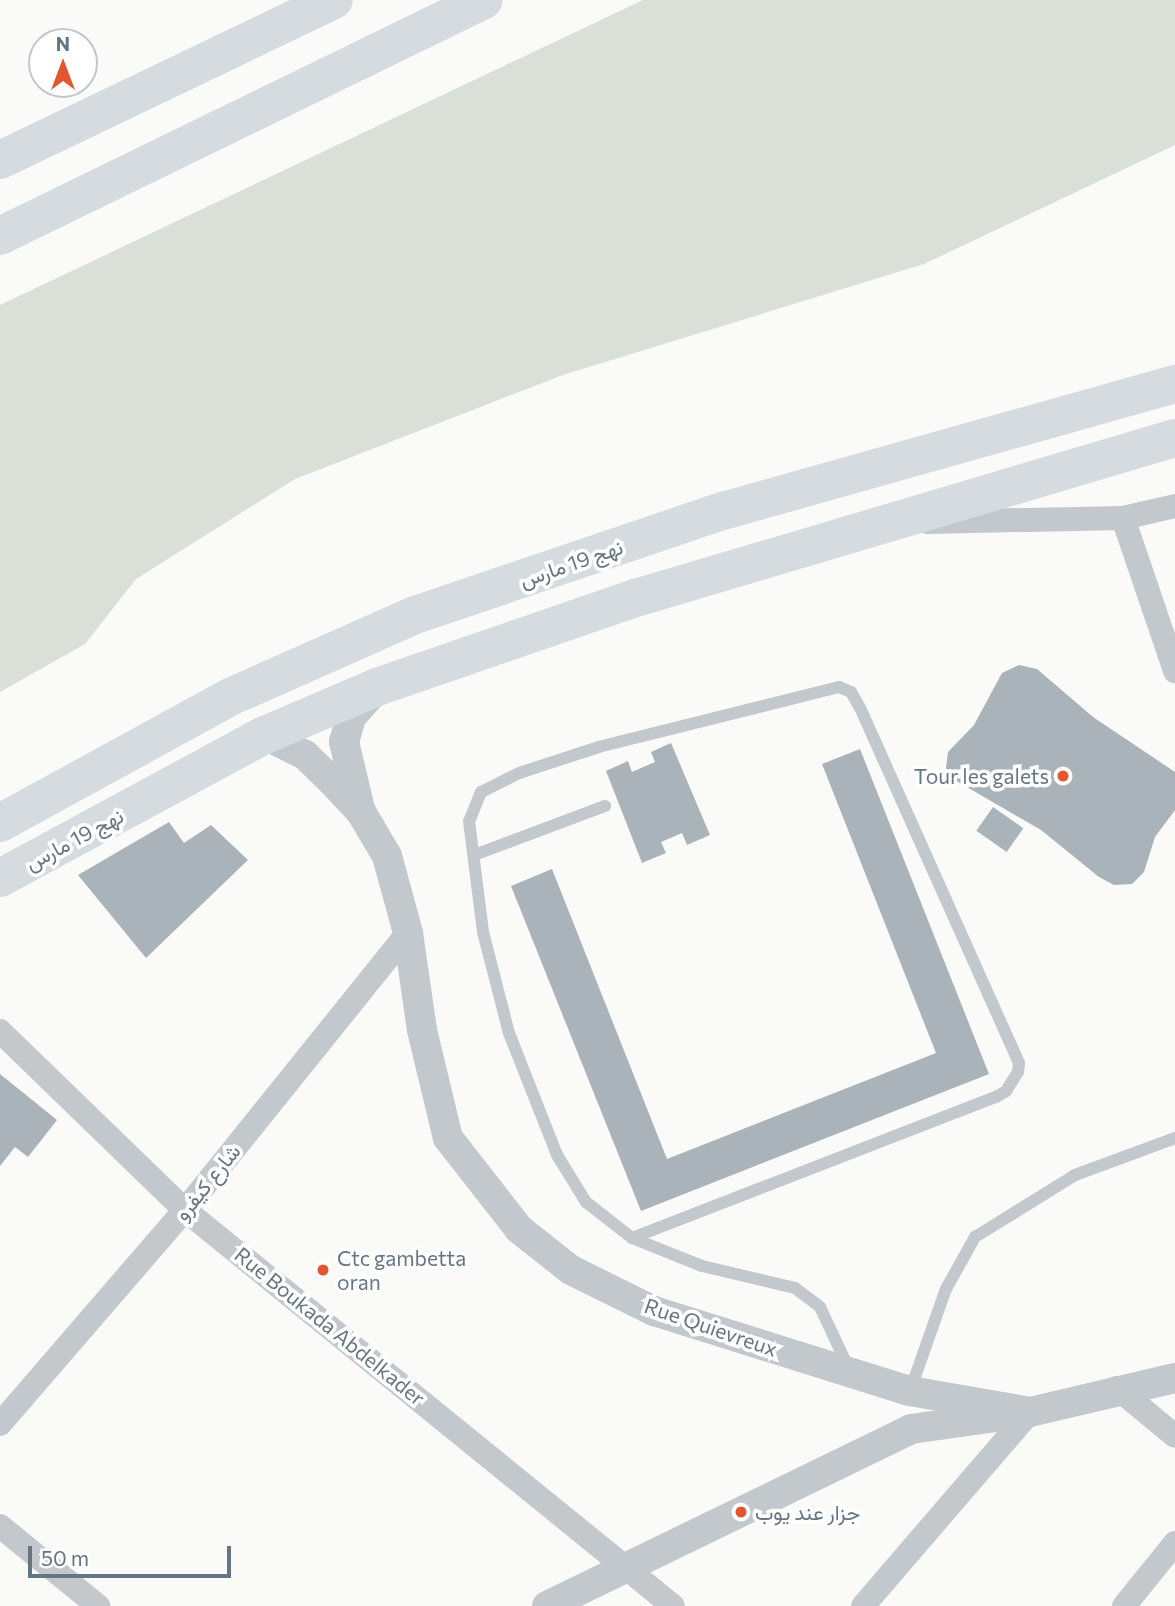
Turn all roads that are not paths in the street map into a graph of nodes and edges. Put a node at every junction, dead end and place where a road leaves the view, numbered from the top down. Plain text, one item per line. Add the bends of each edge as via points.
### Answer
1 (334, 0) edge
2 (484, 0) edge
3 (0, 160) edge
4 (0, 236) edge
5 (1175, 384) edge
6 (1175, 438) edge
7 (1175, 506) edge
8 (1123, 518) junction
9 (878, 523) junction
10 (1175, 671) edge
11 (377, 687) junction
12 (265, 735) junction
13 (605, 806) dead end
14 (361, 812) junction
15 (0, 823) edge
16 (474, 855) junction
17 (0, 878) edge
18 (408, 933) junction
19 (0, 1031) edge
20 (1175, 1138) edge
21 (185, 1210) junction
22 (632, 1238) junction
23 (850, 1372) junction
24 (1175, 1378) edge
25 (1117, 1388) junction
26 (910, 1391) junction
27 (1030, 1412) junction
28 (0, 1424) edge
29 (1175, 1436) edge
30 (0, 1526) edge
31 (1175, 1543) edge
32 (627, 1565) junction
33 (98, 1606) edge
34 (547, 1606) edge
35 (673, 1606) edge
36 (863, 1606) edge
37 (1124, 1606) edge

1 - 3 main road
2 - 4 main road
5 - 15 main road, نهج 19 مارس via 723,511 415,615 230,697
6 - 9 main road, نهج 19 مارس
7 - 8 street
8 - 9 street
8 - 10 street
9 - 11 main road, نهج 19 مارس
11 - 12 main road, نهج 19 مارس
11 - 14 street via 351,717 344,742
12 - 14 street via 305,755
12 - 17 main road, نهج 19 مارس
13 - 16 lane
14 - 18 street, Rue Quievreux via 387,856
16 - 22 lane via 483,932 509,1033 557,1155 586,1202
16 - 22 lane via 468,821 481,792 492,785 599,747 839,687 851,692 860,708 1019,1063 1013,1083 996,1097
18 - 21 street, شارع كيفرو
18 - 23 street, Rue Quievreux via 422,1030 448,1138 519,1229 571,1270 654,1311
19 - 21 street, Rue Boukada Abdelkader
20 - 26 lane via 1075,1175 975,1237 946,1289
21 - 28 street, شارع كيفرو
21 - 32 street, Rue Boukada Abdelkader
22 - 23 lane via 702,1266 795,1288 820,1307
23 - 26 street, Rue Quievreux
24 - 25 street
25 - 27 street
25 - 29 street
26 - 27 street, Rue Quievreux
27 - 32 street via 911,1429
27 - 36 street
30 - 33 street
31 - 37 street
32 - 34 street
32 - 35 street, Rue Boukada Abdelkader

